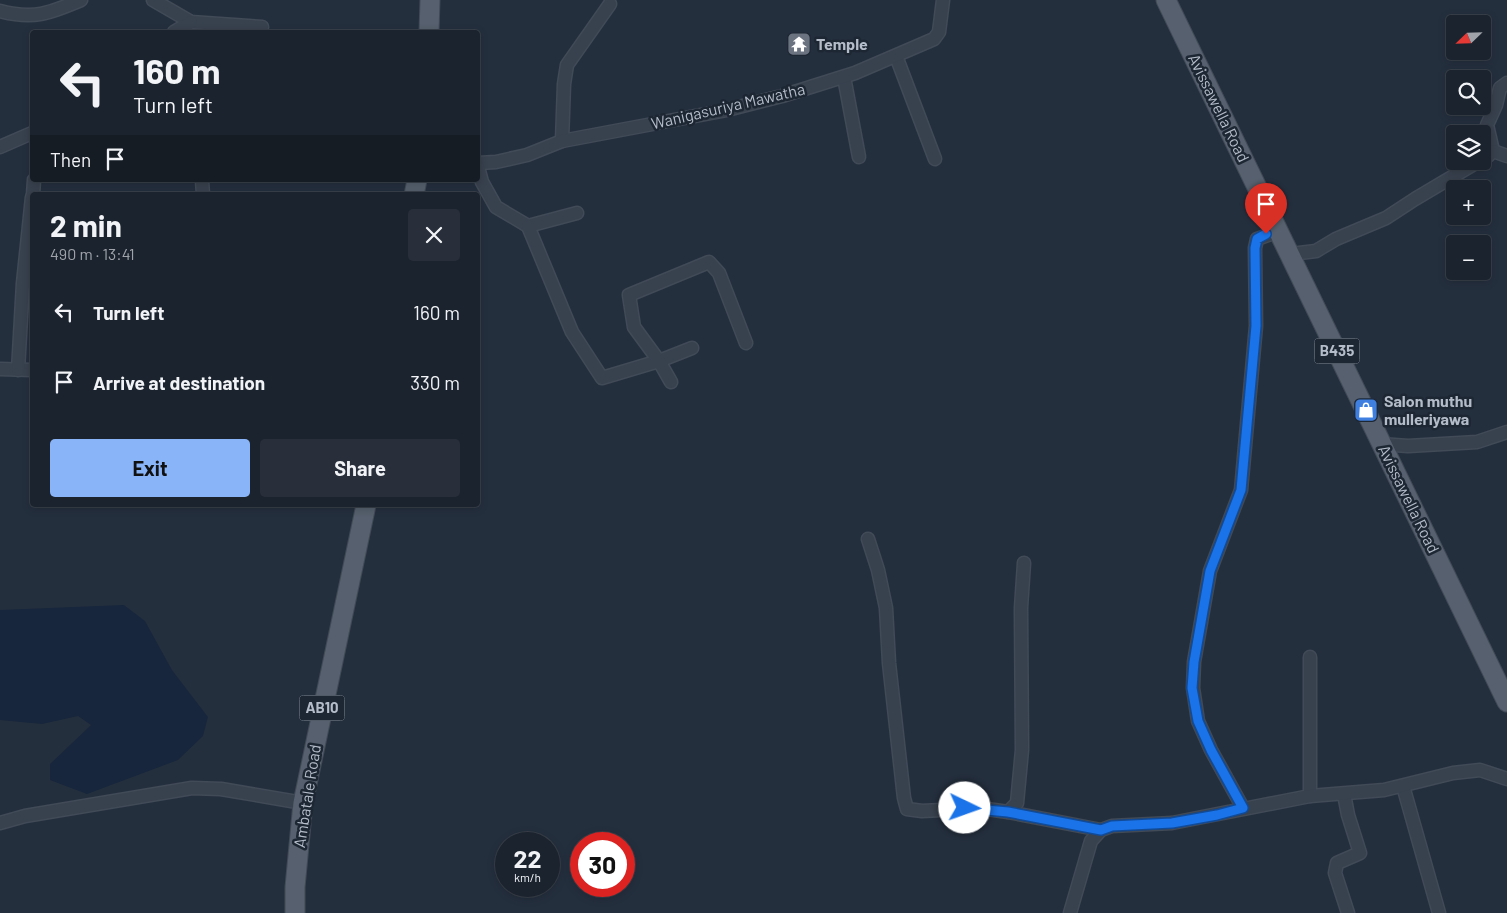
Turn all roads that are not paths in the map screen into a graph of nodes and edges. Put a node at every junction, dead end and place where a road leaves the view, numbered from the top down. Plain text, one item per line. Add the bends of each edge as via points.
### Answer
1 (81, 0) edge
2 (154, 0) edge
3 (430, 0) edge
4 (943, 0) edge
5 (1166, 0) edge
6 (610, 4) dead end
7 (0, 11) edge
8 (191, 27) edge
9 (262, 27) dead end
10 (429, 30) edge
11 (896, 56) junction
12 (844, 77) junction
13 (1507, 83) edge
14 (30, 134) edge
15 (562, 141) junction
16 (0, 147) edge
17 (1493, 150) joint
18 (1507, 156) edge
19 (858, 157) dead end
20 (935, 159) dead end
21 (480, 163) edge
22 (1465, 170) edge
23 (480, 174) edge
24 (577, 213) dead end
25 (30, 222) edge
26 (528, 226) junction
27 (1279, 231) junction
28 (1291, 254) junction
29 (746, 343) dead end
30 (692, 348) dead end
31 (659, 361) junction
32 (0, 369) edge
33 (18, 370) junction
34 (30, 370) edge
35 (671, 382) dead end
36 (1507, 432) edge
37 (1381, 444) junction
38 (366, 507) edge
39 (868, 539) dead end
40 (1024, 563) dead end
41 (1310, 657) dead end
42 (1507, 702) edge
43 (1507, 779) edge
44 (1402, 786) junction
45 (1344, 794) junction
46 (1310, 796) junction
47 (303, 803) junction
48 (1243, 808) junction
49 (1008, 812) junction
50 (0, 822) edge
51 (1101, 830) junction
52 (295, 913) edge
53 (1070, 913) edge
54 (1348, 913) edge
55 (1438, 913) edge

1 - 7 street via 47,14 16,16
2 - 8 street
3 - 10 main road
4 - 11 street, Wanigasuriya Mawatha via 937,36
5 - 27 main road, Avissawella Road / B435
6 - 15 street via 567,65
8 - 9 street
11 - 12 street, Wanigasuriya Mawatha
11 - 20 street
12 - 15 street, Wanigasuriya Mawatha via 727,110
12 - 19 street
13 - 17 street via 1500,88 1487,125
14 - 16 street
15 - 21 street, Wanigasuriya Mawatha via 527,154
17 - 18 street
22 - 28 street via 1386,218 1316,251
23 - 26 street via 496,207
24 - 26 street
25 - 33 street
26 - 31 street via 572,332 602,378
27 - 28 main road, Avissawella Road / B435
27 - 48 street via 1257,239 1255,248 1256,326 1241,490 1210,571 1192,688 1198,721
28 - 37 main road, Avissawella Road / B435
29 - 31 street via 719,273 709,262 630,295 634,327
30 - 31 street
31 - 35 street
32 - 33 street
33 - 34 street
36 - 37 street via 1477,442 1408,446
37 - 42 main road, Avissawella Road / B435
38 - 47 main road, Ambatale Road / AB10
39 - 49 street via 886,608 889,663 907,809 980,808
40 - 49 street via 1021,608 1022,750 1017,803
41 - 46 street
43 - 44 street via 1480,770
44 - 45 street
44 - 55 street
45 - 46 street
45 - 54 street via 1360,852 1336,863 1335,873
46 - 48 street
47 - 50 street via 221,788 192,788
47 - 52 main road, Ambatale Road / AB10
48 - 51 street via 1187,820 1112,826
49 - 51 street
51 - 53 street via 1091,841

